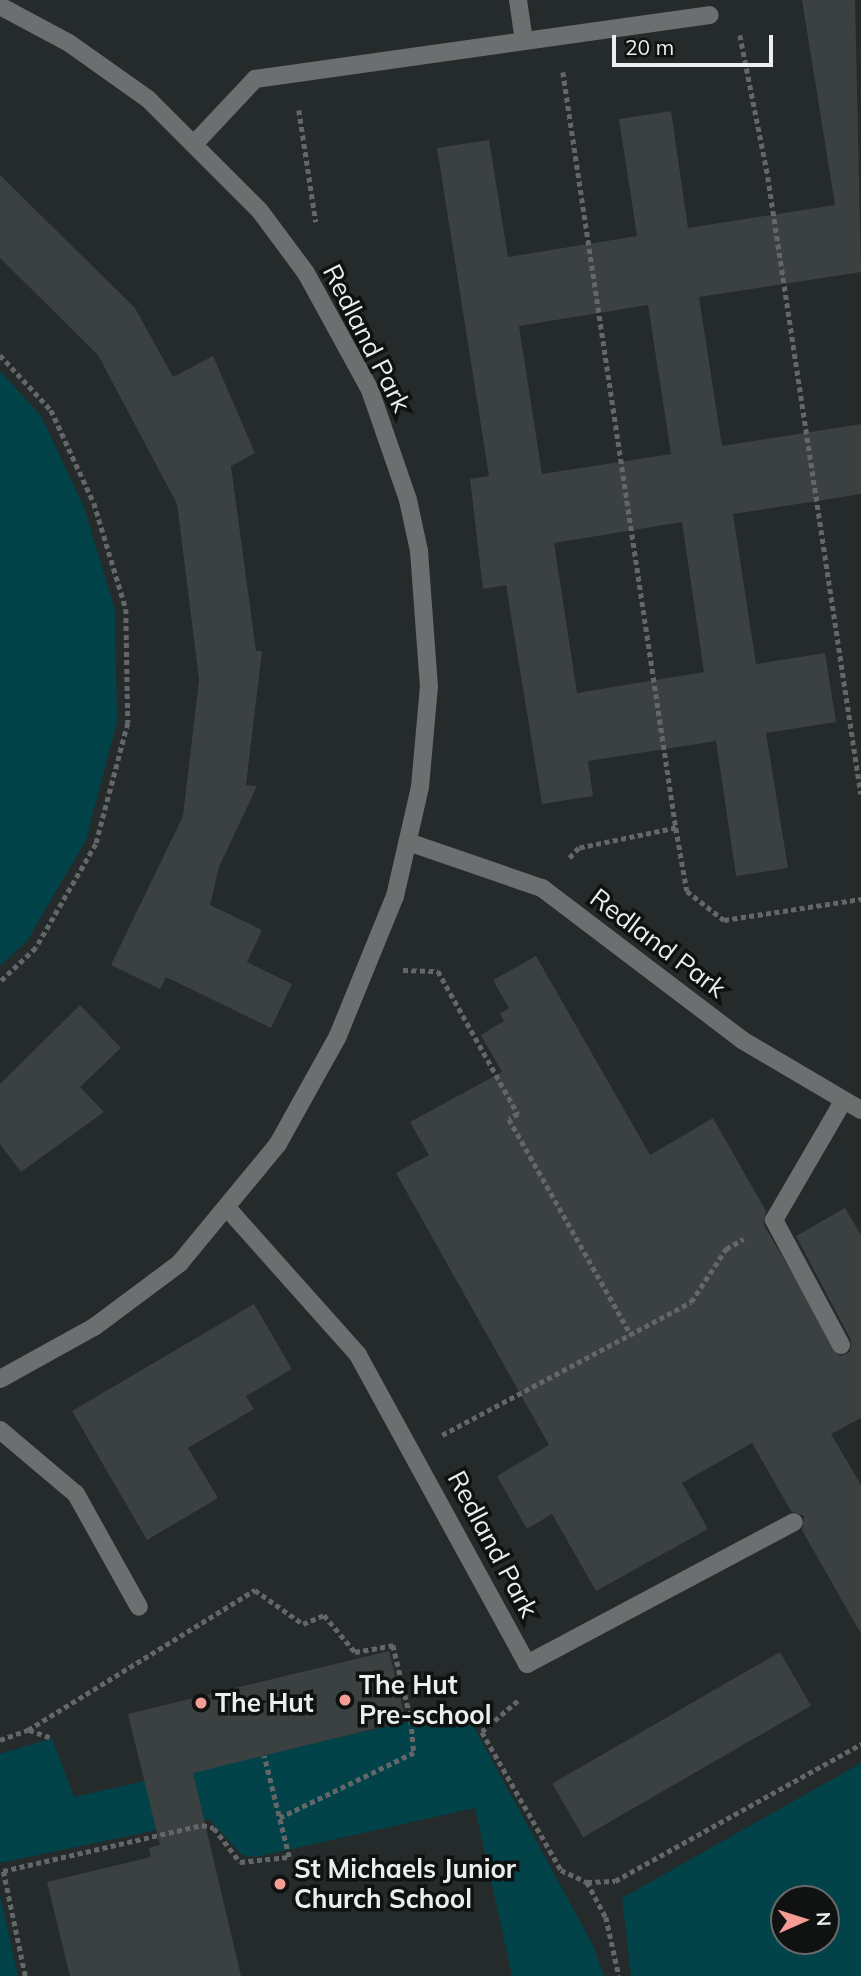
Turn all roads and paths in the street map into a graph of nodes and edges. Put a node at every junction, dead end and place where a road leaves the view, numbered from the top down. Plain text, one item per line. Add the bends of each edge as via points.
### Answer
1 (519, 0) edge
2 (0, 6) edge
3 (710, 15) dead end
4 (737, 20) dead end
5 (558, 36) junction
6 (524, 41) junction
7 (294, 73) junction
8 (195, 142) junction
9 (306, 273) junction
10 (0, 355) edge
11 (861, 794) edge
12 (676, 828) junction
13 (411, 843) junction
14 (542, 888) junction
15 (861, 899) edge
16 (365, 970) junction
17 (0, 982) edge
18 (842, 1103) junction
19 (861, 1110) edge
20 (229, 1210) junction
21 (774, 1220) junction
22 (631, 1335) junction
23 (841, 1345) dead end
24 (0, 1380) edge
25 (0, 1430) edge
26 (413, 1451) junction
27 (794, 1522) dead end
28 (139, 1607) dead end
29 (527, 1664) junction
30 (28, 1730) junction
31 (52, 1738) dead end
32 (0, 1740) edge
33 (861, 1744) edge
34 (264, 1756) dead end
35 (280, 1818) junction
36 (587, 1882) junction
37 (25, 1976) edge
38 (620, 1976) edge

1 - 6 street
2 - 8 street, Redland Park via 113,73
3 - 5 street
4 - 11 path via 768,177
5 - 6 street
5 - 12 path
6 - 7 street
7 - 8 street via 255,79
7 - 9 path via 319,240
8 - 9 street, Redland Park via 260,211
9 - 13 street, Redland Park via 370,390 419,551 429,685
10 - 17 path via 51,410 94,503 126,608 128,723 96,844 36,948
12 - 14 path via 579,848
12 - 15 path via 687,891 724,920
13 - 14 street, Redland Park
13 - 16 street, Redland Park
14 - 18 street, Redland Park via 742,1040
16 - 20 street, Redland Park via 310,1091
16 - 22 path via 438,971 518,1114 509,1119
18 - 19 street, Redland Park
18 - 21 street
20 - 24 street, Redland Park via 180,1263 136,1297
20 - 26 street, Redland Park via 343,1332
21 - 22 path via 726,1249 691,1302
21 - 23 street
22 - 26 path
25 - 28 street via 76,1494
26 - 29 street, Redland Park
27 - 29 street
29 - 36 path via 521,1698 482,1732 561,1870
30 - 31 path
30 - 32 path
30 - 35 path via 255,1590 303,1624 324,1615 355,1652 393,1645 411,1720 414,1753
33 - 36 path via 615,1881
34 - 35 path
35 - 37 path via 289,1857 240,1861 214,1828 202,1825 2,1871
36 - 38 path via 606,1917

